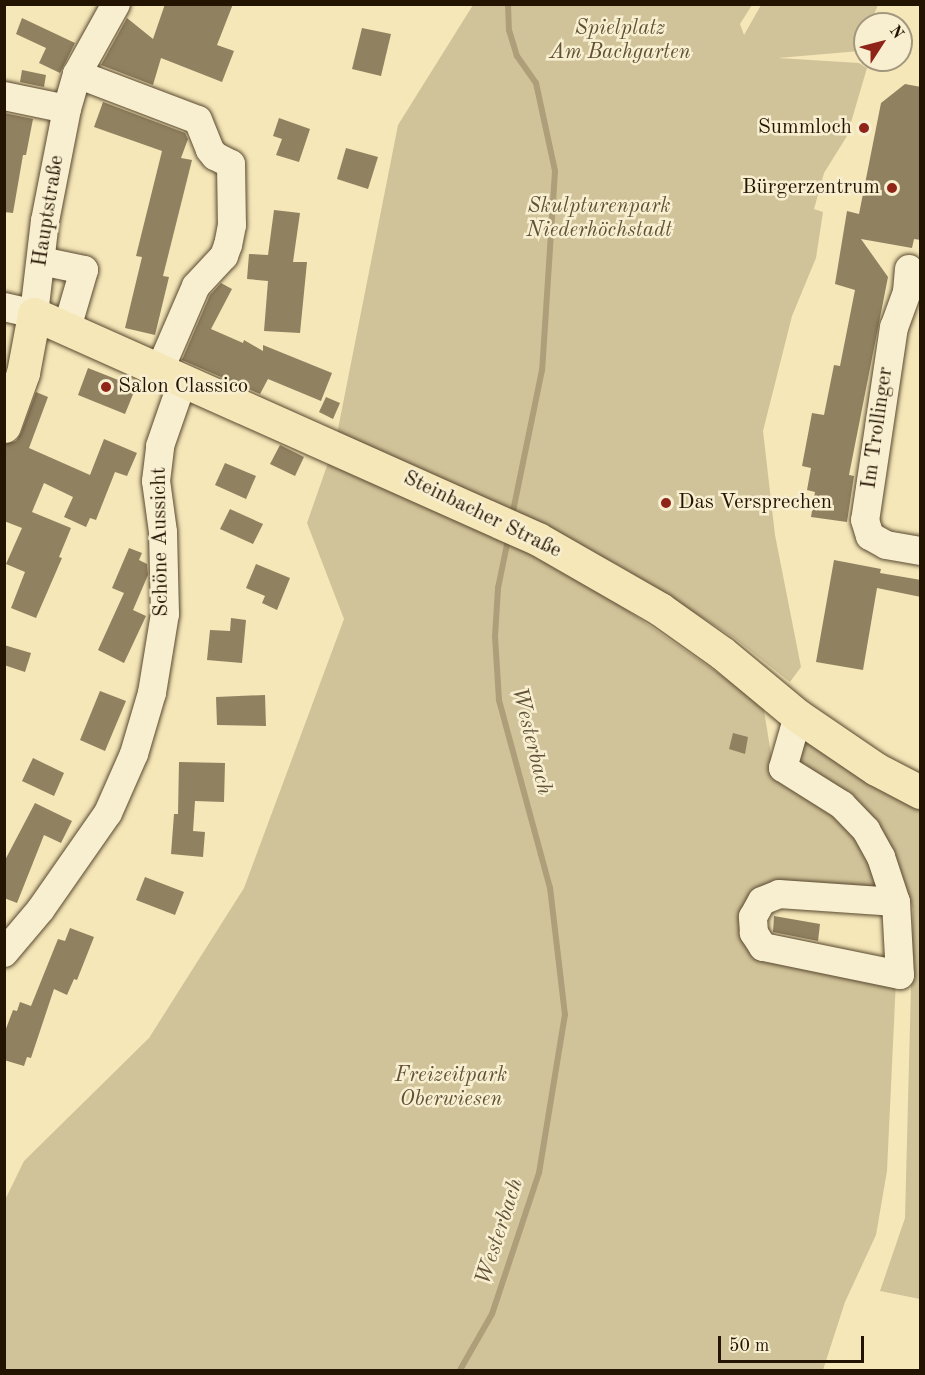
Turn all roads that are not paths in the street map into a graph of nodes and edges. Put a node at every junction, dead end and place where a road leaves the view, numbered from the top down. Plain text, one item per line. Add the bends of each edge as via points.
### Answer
1 (116, 4) edge
2 (78, 74) junction
3 (4, 96) edge
4 (67, 109) junction
5 (41, 261) junction
6 (909, 269) dead end
7 (20, 311) edge
8 (67, 328) junction
9 (172, 375) junction
10 (4, 426) edge
11 (921, 551) edge
12 (798, 716) junction
13 (921, 792) edge
14 (896, 902) junction
15 (4, 953) edge

1 - 2 street, Hauptstraße
2 - 4 street, Hauptstraße
2 - 9 street, Schöne Aussicht via 198,120 210,150 231,164 232,225 228,245 224,256 196,286
3 - 4 street
4 - 5 street, Hauptstraße
5 - 7 street, Hauptstraße
5 - 8 street via 84,270
6 - 11 street, Im Trollinger via 907,292 894,327 865,520 870,536 886,545
7 - 8 main road, Steinbacher Straße
7 - 10 main road, Hauptstraße via 23,373
8 - 9 main road, Steinbacher Straße
9 - 12 main road, Steinbacher Straße via 512,526 660,609 722,653
9 - 15 street, Schöne Aussicht via 156,481 163,532 165,614 152,693 134,754 108,813 41,909
12 - 13 main road, Steinbacher Straße via 876,769
12 - 14 street via 783,768 842,805 866,830 881,857
14 - 14 street via 779,894 762,900 753,918 754,933 763,947 900,975

